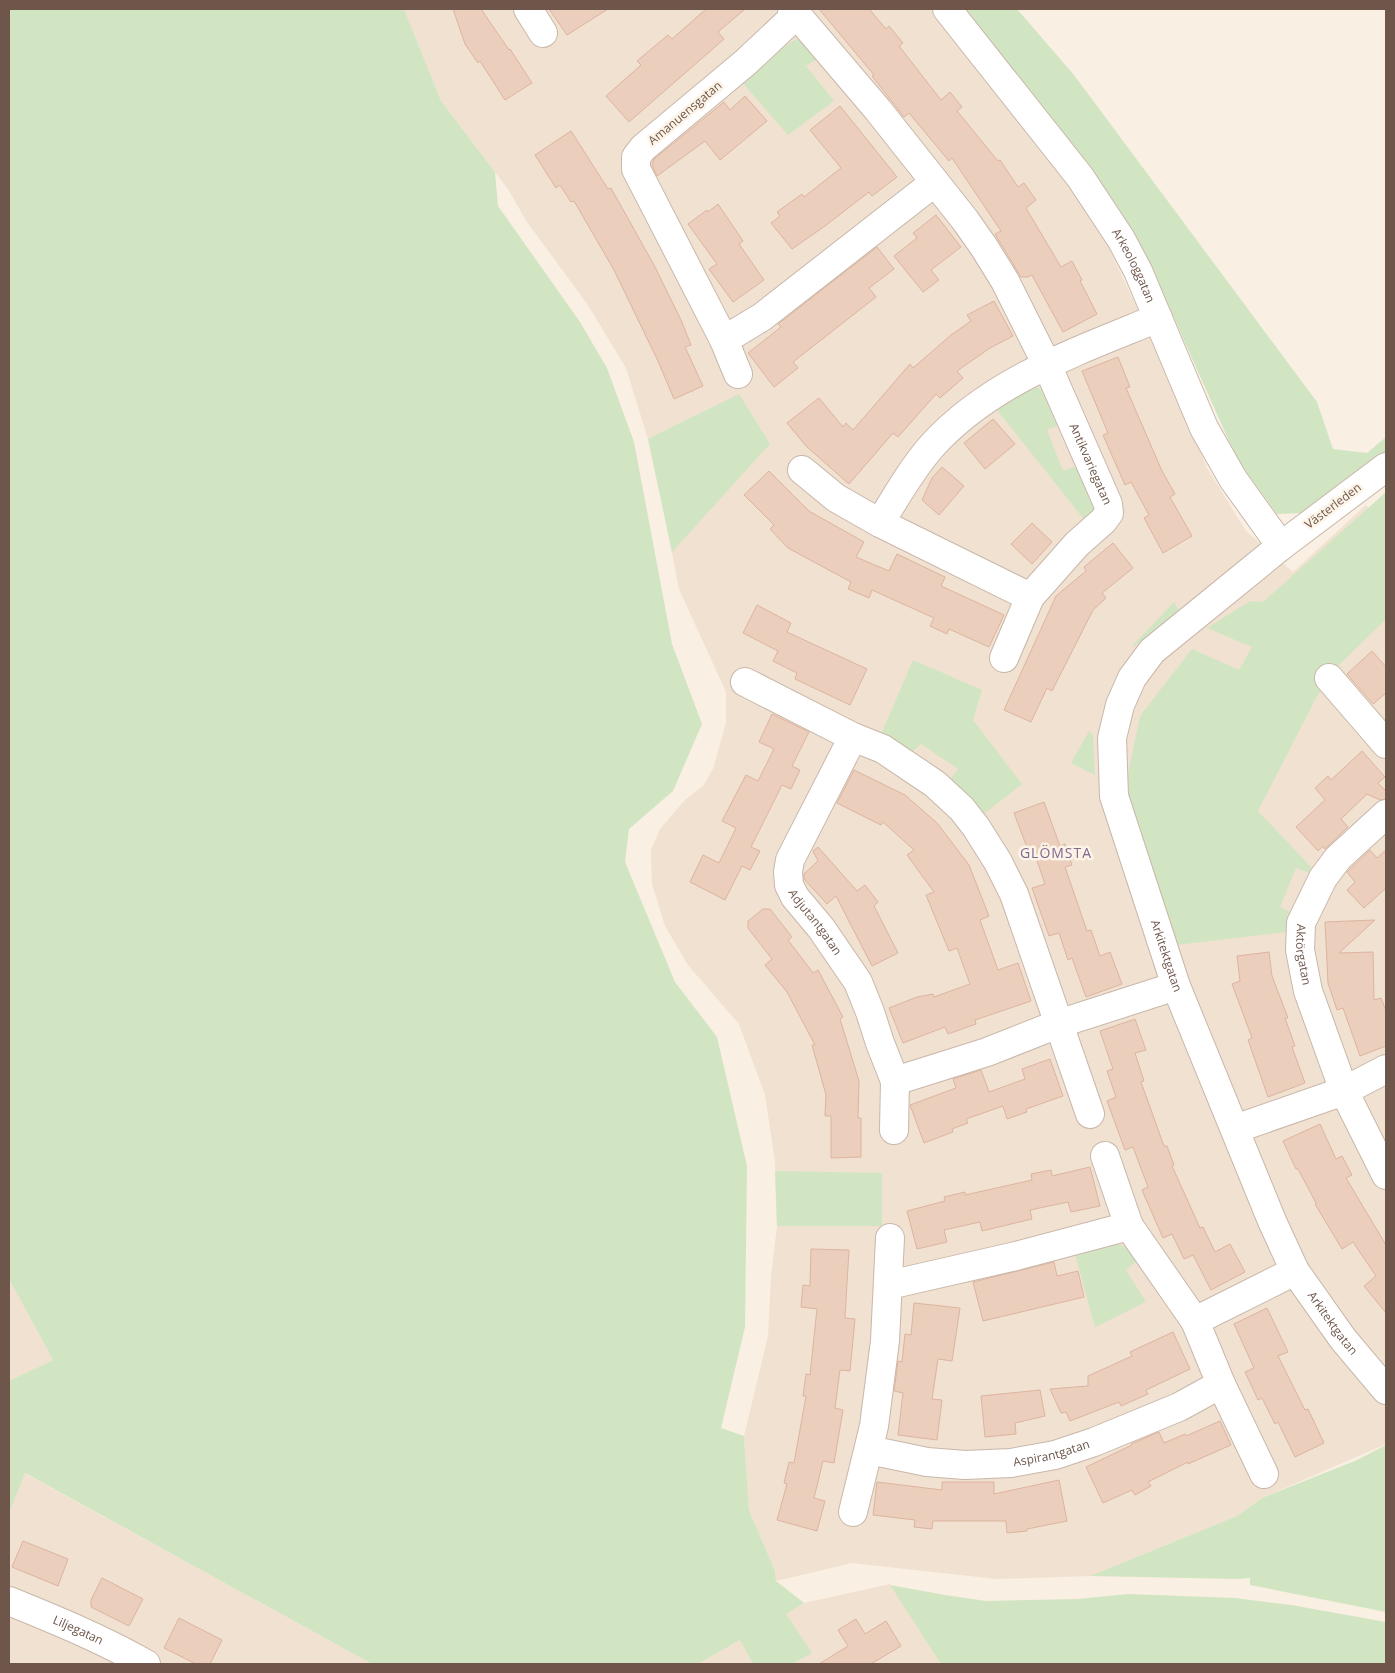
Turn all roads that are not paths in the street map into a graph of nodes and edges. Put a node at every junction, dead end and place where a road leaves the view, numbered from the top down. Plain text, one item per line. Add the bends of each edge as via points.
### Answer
1 (528, 9) edge
2 (947, 9) edge
3 (794, 12) edge
4 (543, 33) dead end
5 (935, 182) junction
6 (1158, 318) junction
7 (724, 340) junction
8 (1047, 365) junction
9 (738, 374) dead end
10 (1386, 468) edge
11 (802, 470) dead end
12 (880, 523) junction
13 (1281, 546) junction
14 (1030, 597) junction
15 (1004, 658) dead end
16 (1329, 678) dead end
17 (745, 682) dead end
18 (853, 737) junction
19 (1386, 744) edge
20 (1386, 814) edge
21 (1176, 986) junction
22 (1058, 1024) junction
23 (1386, 1069) edge
24 (894, 1080) junction
25 (1344, 1091) junction
26 (1090, 1114) dead end
27 (894, 1130) dead end
28 (1235, 1130) junction
29 (1105, 1156) dead end
30 (1386, 1175) edge
31 (1129, 1226) junction
32 (890, 1238) dead end
33 (1295, 1271) junction
34 (889, 1285) junction
35 (1195, 1322) junction
36 (1221, 1384) junction
37 (1386, 1390) edge
38 (869, 1450) junction
39 (1264, 1474) dead end
40 (853, 1512) dead end
41 (9, 1601) edge
42 (146, 1664) edge

1 - 4 street
2 - 6 street, Arkeologgatan via 1100,205 1138,271
3 - 5 street, Amanuensgatan
3 - 7 street, Amanuensgatan via 746,62 636,157 636,170
5 - 7 street via 762,317
5 - 8 street, Amanuensgatan via 1005,280
6 - 8 street
6 - 13 street, Arkeologgatan via 1204,428 1233,479
7 - 9 street, Amanuensgatan
8 - 12 street via 999,392 952,426 931,447
8 - 14 street, Antikvariegatan via 1108,504 1109,513
10 - 13 street, Västerleden
11 - 12 street via 836,498
12 - 14 street
13 - 21 street, Arkitektgatan via 1152,651 1132,678 1120,705 1112,738 1114,796
14 - 15 street, Antikvariegatan
16 - 19 street
17 - 18 street
18 - 22 street via 883,749 935,784 976,827 1014,894
18 - 24 street, Adjutantgatan via 790,860 789,885 858,982
20 - 25 street, Aktörgatan via 1338,858 1323,878 1301,923 1300,950 1308,991
21 - 22 street
21 - 28 street, Arkitektgatan
22 - 24 street via 987,1052
22 - 26 street
23 - 25 street
24 - 27 street, Adjutantgatan
25 - 28 street
25 - 30 street, Aktörgatan
28 - 33 street, Arkitektgatan
29 - 31 street
31 - 34 street
31 - 35 street
32 - 34 street
33 - 35 street
33 - 37 street, Arkitektgatan via 1343,1339
34 - 38 street via 885,1341
35 - 36 street
36 - 38 street, Aspirantgatan via 1180,1406 1055,1455 1011,1463 965,1465 927,1462
36 - 39 street
38 - 40 street
41 - 42 street, Liljegatan via 76,1628

